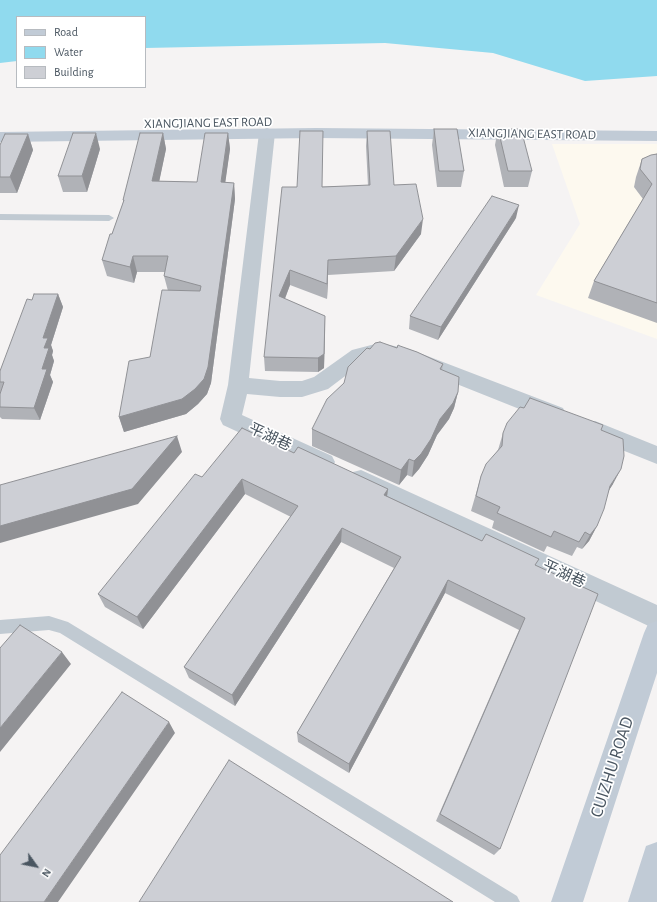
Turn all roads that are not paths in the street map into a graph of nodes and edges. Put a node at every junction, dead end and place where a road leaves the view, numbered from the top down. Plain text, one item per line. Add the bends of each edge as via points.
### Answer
1 (657, 124) edge
2 (0, 126) edge
3 (267, 133) junction
4 (657, 136) edge
5 (0, 137) edge
6 (0, 217) edge
7 (109, 218) dead end
8 (238, 385) junction
9 (657, 455) edge
10 (657, 618) edge
11 (0, 626) edge
12 (657, 633) edge
13 (657, 857) edge
14 (511, 902) edge
15 (567, 902) edge
16 (644, 902) edge

1 - 2 main road, XIANGJIANG EAST ROAD via 310,122
3 - 4 main road, XIANGJIANG EAST ROAD
3 - 5 main road, XIANGJIANG EAST ROAD
3 - 8 street, 平湖巷
6 - 7 lane
8 - 9 street via 280,390 302,389 321,384 358,355 379,350 402,354
8 - 10 street, 平湖巷 via 231,419
11 - 14 lane via 49,624 63,627
12 - 15 main road, CUIZHU ROAD
13 - 16 main road

